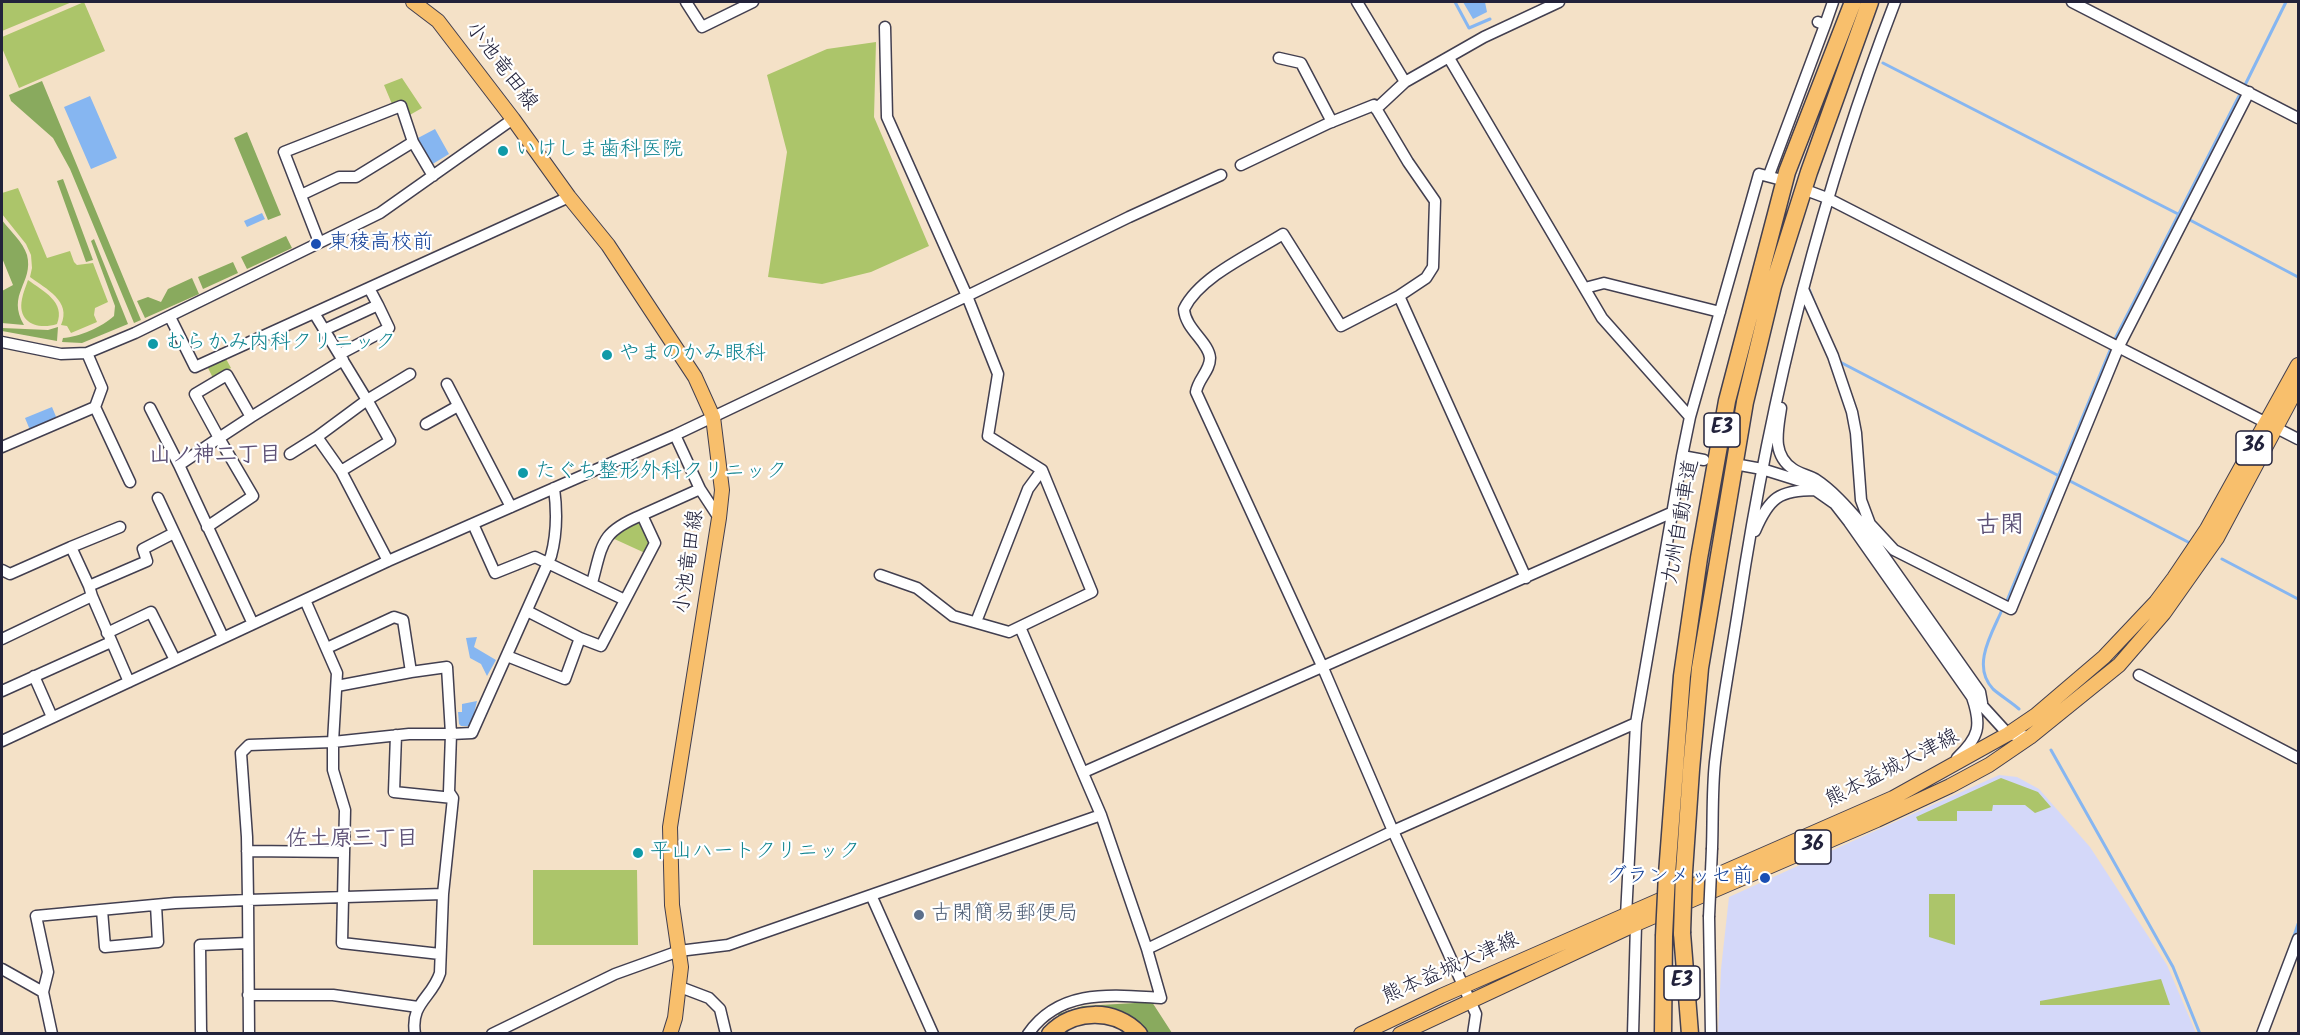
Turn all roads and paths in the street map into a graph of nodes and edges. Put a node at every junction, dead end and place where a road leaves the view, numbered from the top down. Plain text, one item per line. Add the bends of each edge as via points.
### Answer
1 (686, 2) edge
2 (1358, 2) edge
3 (1559, 2) edge
4 (1833, 2) edge
5 (1853, 2) edge
6 (1870, 2) edge
7 (1895, 2) edge
8 (2072, 2) edge
9 (746, 3) edge
10 (419, 4) edge
11 (885, 27) dead end
12 (1279, 58) dead end
13 (1449, 58) junction
14 (1405, 82) junction
15 (2249, 92) junction
16 (1376, 109) junction
17 (2298, 118) edge
18 (513, 119) junction
19 (1332, 122) junction
20 (413, 142) junction
21 (1241, 165) dead end
22 (1221, 175) dead end
23 (433, 176) junction
24 (1811, 192) dead end
25 (301, 195) junction
26 (569, 197) junction
27 (1827, 198) junction
28 (319, 242) junction
29 (369, 288) junction
30 (1584, 288) junction
31 (1803, 289) junction
32 (967, 296) junction
33 (1399, 296) junction
34 (378, 305) junction
35 (1720, 312) junction
36 (314, 313) junction
37 (170, 317) junction
38 (324, 330) junction
39 (2, 342) edge
40 (2119, 346) junction
41 (87, 353) junction
42 (341, 357) junction
43 (2298, 366) edge
44 (1784, 369) junction
45 (410, 374) dead end
46 (447, 384) dead end
47 (2298, 386) edge
48 (367, 400) junction
49 (458, 405) junction
50 (95, 407) junction
51 (150, 408) dead end
52 (250, 417) junction
53 (713, 417) junction
54 (1690, 417) junction
55 (426, 424) dead end
56 (2272, 425) junction
57 (675, 435) junction
58 (316, 437) junction
59 (219, 438) junction
60 (2298, 439) edge
61 (2, 447) edge
62 (290, 454) dead end
63 (1682, 456) junction
64 (1704, 460) dead end
65 (179, 465) junction
66 (1740, 465) dead end
67 (1761, 469) junction
68 (1042, 470) junction
69 (341, 471) junction
70 (130, 482) dead end
71 (1817, 487) junction
72 (554, 488) junction
73 (700, 489) junction
74 (158, 498) dead end
75 (511, 507) junction
76 (1673, 512) junction
77 (642, 514) junction
78 (719, 518) junction
79 (473, 524) junction
80 (120, 527) dead end
81 (207, 527) junction
82 (174, 534) junction
83 (71, 547) junction
84 (1748, 547) junction
85 (388, 561) junction
86 (548, 563) junction
87 (2, 570) edge
88 (880, 574) dead end
89 (1526, 578) junction
90 (592, 583) junction
91 (90, 591) junction
92 (305, 600) junction
93 (625, 600) junction
94 (527, 611) junction
95 (976, 622) junction
96 (254, 624) junction
97 (1020, 627) junction
98 (223, 637) junction
99 (109, 638) junction
100 (580, 638) junction
101 (2, 639) edge
102 (327, 648) junction
103 (507, 656) junction
104 (175, 660) junction
105 (1323, 668) junction
106 (411, 672) junction
107 (2139, 675) dead end
108 (34, 676) junction
109 (129, 682) junction
110 (337, 686) junction
111 (2, 692) edge
112 (1977, 700) junction
113 (52, 717) junction
114 (1636, 723) junction
115 (451, 734) junction
116 (2008, 734) junction
117 (396, 735) junction
118 (2031, 737) junction
119 (2, 741) edge
120 (333, 742) junction
121 (2298, 758) edge
122 (1989, 765) junction
123 (1084, 772) junction
124 (453, 798) junction
125 (1893, 798) junction
126 (1101, 815) junction
127 (1393, 831) junction
128 (247, 852) junction
129 (344, 852) junction
130 (442, 894) junction
131 (871, 895) junction
132 (342, 897) junction
133 (248, 900) junction
134 (156, 905) junction
135 (102, 910) junction
136 (1631, 920) junction
137 (1682, 933) junction
138 (2298, 939) edge
139 (248, 943) junction
140 (1147, 949) junction
141 (679, 951) junction
142 (440, 954) junction
143 (3, 974) edge
144 (680, 987) junction
145 (1463, 987) junction
146 (44, 992) junction
147 (248, 995) junction
148 (1470, 1001) junction
149 (418, 1007) junction
150 (52, 1034) edge
151 (202, 1034) edge
152 (249, 1034) edge
153 (415, 1034) edge
154 (492, 1034) edge
155 (670, 1034) edge
156 (726, 1034) edge
157 (933, 1034) edge
158 (1028, 1034) edge
159 (1050, 1034) edge
160 (1062, 1034) edge
161 (1127, 1034) edge
162 (1139, 1034) edge
163 (1361, 1034) edge
164 (1400, 1034) edge
165 (1473, 1034) edge
166 (1633, 1034) edge
167 (1663, 1034) edge
168 (1682, 1034) edge
169 (1690, 1034) edge
170 (1711, 1034) edge
171 (2262, 1034) edge

1 - 9 street via 702,27
2 - 14 street
3 - 13 street
4 - 35 street via 1821,24 1773,177 1759,174
5 - 167 highway, 九州自動車道 / E3, bridge via 1787,172 1728,400 1682,676 1667,874
6 - 137 highway, 九州自動車道 / E3, bridge via 1773,286 1745,402 1700,668 1690,770
7 - 27 street via 1863,85
8 - 15 street
10 - 18 main road, 小池竜田線 via 438,21
11 - 32 street via 887,117
12 - 19 street via 1301,63
13 - 14 street
13 - 30 street
14 - 16 street
15 - 17 street
15 - 40 street
16 - 19 street via 1374,105
16 - 33 street via 1435,201 1433,267 1426,278
18 - 23 street
18 - 26 main road, 小池竜田線
19 - 21 street
20 - 23 street
20 - 25 street via 356,177 339,177
20 - 25 street via 401,106 284,152
22 - 32 street
23 - 28 street via 380,213
24 - 27 street
25 - 28 street
26 - 29 street
26 - 53 main road, 小池竜田線 via 608,245 695,377
27 - 31 street
27 - 40 street
28 - 37 street
29 - 34 street
29 - 36 street
30 - 35 street via 1604,284
30 - 54 street via 1602,318
31 - 40 street via 1833,356 1852,412 1861,500 1870,524 1894,550 2011,609
31 - 44 street
32 - 53 street
32 - 68 street via 998,374 988,436
33 - 89 street
33 - 105 street via 1341,326 1283,234 1220,271 1184,309 1187,323 1210,354 1209,366 1197,382 1196,392
34 - 38 street
34 - 42 street via 389,328
35 - 54 street
36 - 37 street via 195,367
36 - 38 street
37 - 41 street
38 - 42 street
39 - 41 street via 61,354
40 - 56 street
41 - 50 street via 102,388
42 - 48 street
42 - 52 street
43 - 56 main road, 熊本益城大津線 / 36
44 - 67 street
44 - 71 street via 1777,436 1781,456 1794,470 1816,480
45 - 48 street
46 - 49 street
47 - 56 main road, 熊本益城大津線 / 36
48 - 58 street
48 - 69 street via 390,441
49 - 55 street
49 - 75 street
50 - 61 street
50 - 70 street
51 - 65 street
52 - 59 street
52 - 59 street via 227,375 195,394
53 - 57 street
53 - 78 main road, 小池竜田線 via 722,490
54 - 63 street
56 - 60 street
56 - 116 main road, 熊本益城大津線 / 36 via 2156,602 2070,688
56 - 118 main road, 熊本益城大津線 / 36 via 2217,538 2164,613 2119,665
57 - 72 street
57 - 73 street
58 - 62 street
58 - 69 street
59 - 65 street
59 - 81 street via 253,496
63 - 64 street
63 - 76 street
65 - 81 street
66 - 67 street
67 - 71 street
67 - 84 street
68 - 95 street via 1028,489
68 - 97 street via 1092,592
69 - 85 street
71 - 84 street via 1777,497 1759,521
71 - 112 street via 1846,506 1860,522 1980,692
72 - 75 street
72 - 86 street via 555,542
73 - 77 street
73 - 78 street
74 - 82 street
75 - 79 street
76 - 89 street
76 - 114 street
77 - 90 street via 610,531
77 - 93 street via 655,543
78 - 141 main road, 小池竜田線 via 670,826 672,905
79 - 85 street
79 - 86 street via 495,573 535,557
80 - 83 street
81 - 96 street
82 - 91 street via 143,549 147,561
82 - 98 street
83 - 87 street via 10,574
83 - 91 street
84 - 170 street, bridge via 1715,763 1709,917
85 - 92 street
86 - 90 street
86 - 94 street
88 - 95 street via 917,588 953,616
89 - 105 street
90 - 93 street
91 - 99 street
91 - 101 street
92 - 96 street
92 - 102 street
93 - 100 street via 601,646
94 - 100 street
94 - 103 street
95 - 97 street via 1009,632
96 - 98 street
97 - 123 street
98 - 104 street
99 - 104 street via 150,612
99 - 108 street
99 - 109 street
100 - 103 street via 564,679
102 - 106 street via 394,617 403,620
102 - 110 street via 337,673
103 - 115 street via 472,733
104 - 109 street
105 - 123 street
105 - 127 street
106 - 110 street
106 - 115 street via 447,667
107 - 121 street
108 - 111 street
108 - 113 street
109 - 113 street
110 - 120 street
112 - 116 street
112 - 125 street via 1973,743 1957,758 1906,786
113 - 119 street
114 - 127 street
114 - 136 street
115 - 117 street
115 - 124 street via 449,792
116 - 118 street
116 - 122 street via 2003,749
116 - 125 main road, 熊本益城大津線 / 36
117 - 120 street
117 - 124 street via 394,792
118 - 122 main road, 熊本益城大津線 / 36
120 - 128 street via 249,745 241,753
120 - 129 street via 333,770 345,810
122 - 136 main road, 熊本益城大津線 / 36 via 1877,820
123 - 126 street
124 - 130 street
125 - 136 main road, 熊本益城大津線 / 36
126 - 131 street
126 - 140 street
127 - 140 street
127 - 145 street
128 - 129 street
128 - 133 street
129 - 132 street
130 - 132 street
130 - 142 street
131 - 141 street via 728,945
131 - 157 street
132 - 133 street
132 - 142 street via 342,943
133 - 134 street
133 - 139 street
134 - 135 street
134 - 135 street via 158,942 105,947
135 - 146 street via 36,916 48,972
136 - 145 main road, 熊本益城大津線 / 36
136 - 148 main road, 熊本益城大津線 / 36
136 - 166 street
137 - 168 highway, 九州自動車道 / E3
137 - 169 highway
138 - 171 street
139 - 147 street
139 - 151 street via 200,945
140 - 158 street via 1161,998 1098,996 1073,1000 1055,1006
141 - 144 main road, 小池竜田線
141 - 154 street via 615,974
142 - 149 street via 436,985
143 - 146 street
144 - 155 main road, 小池竜田線
144 - 156 street via 709,998 720,1008
145 - 148 street
145 - 163 main road, 熊本益城大津線 / 36
146 - 150 street
147 - 149 street via 333,995
147 - 152 street
148 - 164 main road, 熊本益城大津線 / 36
148 - 165 street via 1476,1014
149 - 153 street via 413,1018
159 - 162 highway via 1059,1024 1089,1014 1119,1019
160 - 161 highway via 1082,1023 1104,1024

